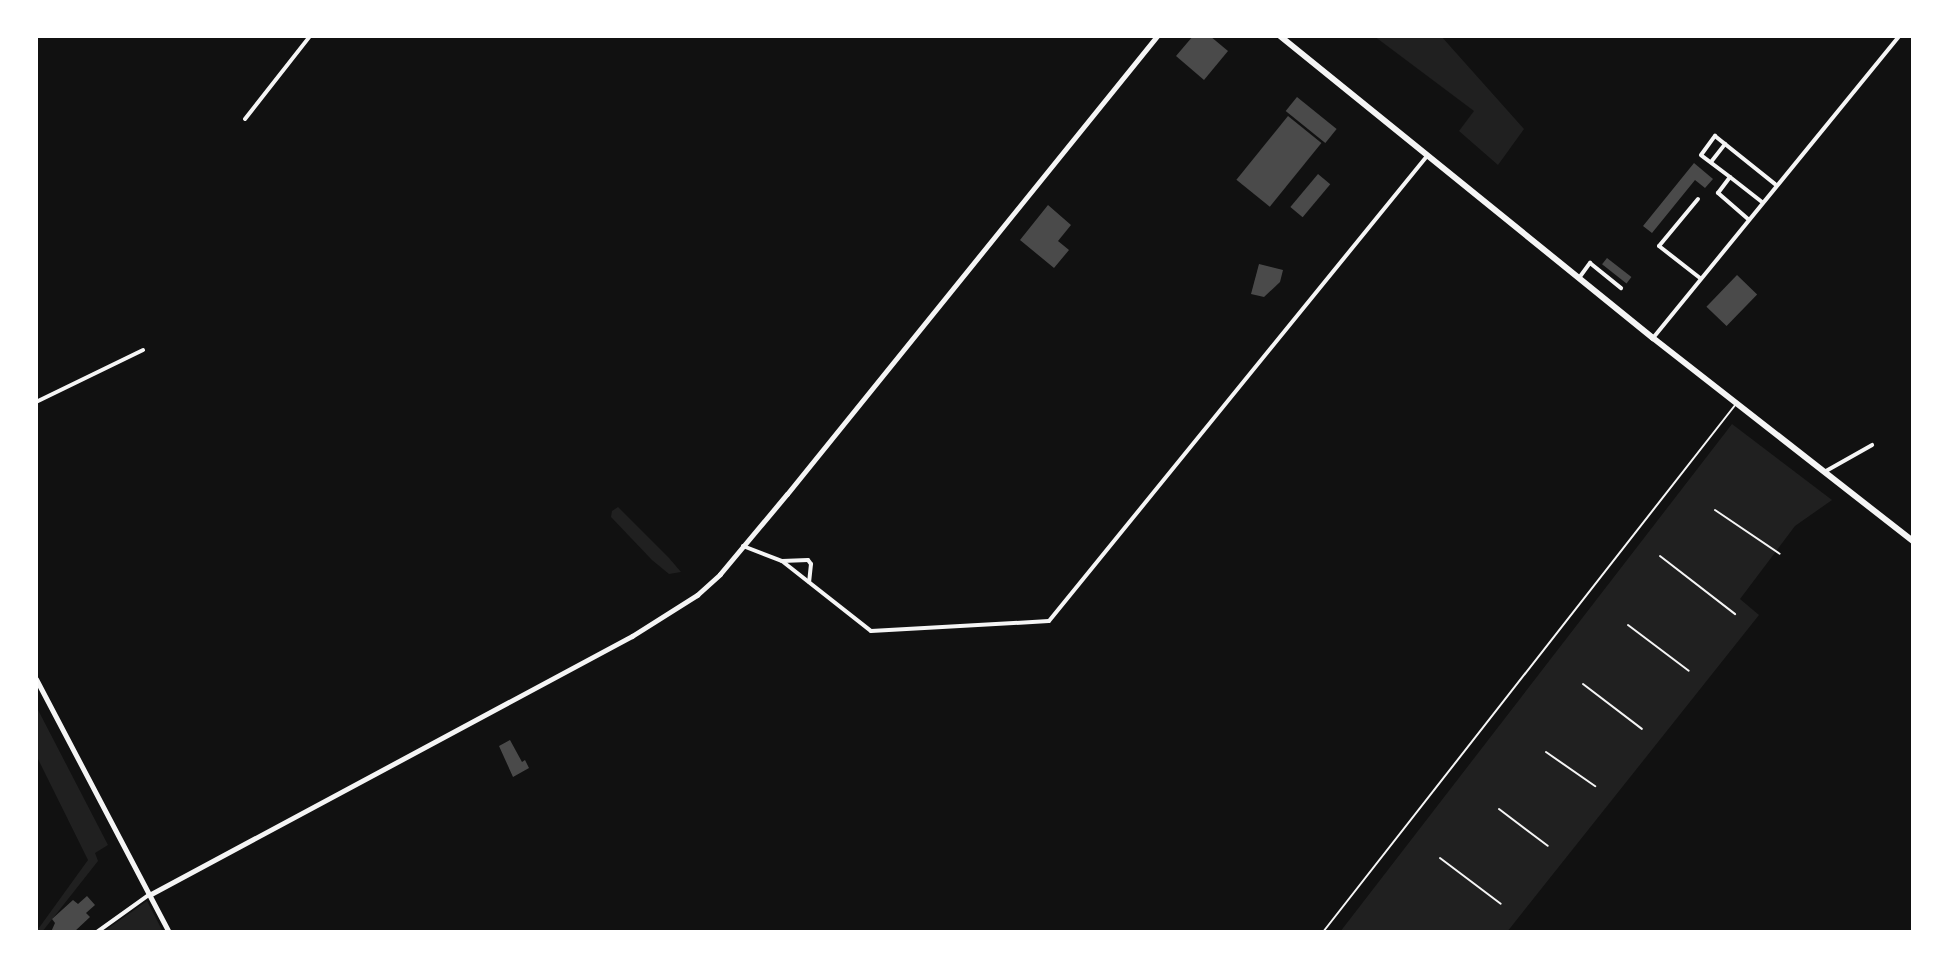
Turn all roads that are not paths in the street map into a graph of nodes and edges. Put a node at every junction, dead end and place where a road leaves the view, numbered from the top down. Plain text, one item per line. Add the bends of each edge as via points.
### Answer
1 (310, 36) edge
2 (1157, 36) edge
3 (1280, 36) edge
4 (1899, 36) edge
5 (245, 119) dead end
6 (1725, 144) junction
7 (1429, 155) junction
8 (1711, 162) junction
9 (1730, 177) junction
10 (1776, 185) junction
11 (1698, 199) dead end
12 (1762, 202) junction
13 (1748, 219) junction
14 (1579, 278) junction
15 (1700, 278) junction
16 (1621, 288) dead end
17 (1653, 338) junction
18 (143, 350) dead end
19 (36, 402) edge
20 (1737, 403) junction
21 (1872, 445) dead end
22 (1825, 472) junction
23 (1715, 510) dead end
24 (1913, 541) edge
25 (743, 546) junction
26 (1780, 554) dead end
27 (1660, 556) dead end
28 (782, 561) junction
29 (809, 582) junction
30 (1735, 614) dead end
31 (1628, 625) dead end
32 (1689, 671) dead end
33 (36, 679) edge
34 (1583, 684) dead end
35 (1642, 729) dead end
36 (1546, 752) dead end
37 (1595, 786) dead end
38 (1499, 809) dead end
39 (1548, 846) dead end
40 (1440, 858) dead end
41 (151, 894) junction
42 (1501, 904) dead end
43 (97, 932) edge
44 (169, 932) edge
45 (1323, 932) edge

1 - 5 street
2 - 25 street
3 - 7 highway
4 - 10 street
6 - 8 street
6 - 8 street via 1715,136 1701,155
6 - 10 street
7 - 14 highway
7 - 29 street via 1049,621 871,631
8 - 9 street
9 - 12 street
9 - 13 street via 1718,193
10 - 12 street
11 - 15 street via 1659,246
12 - 13 street
13 - 15 street
14 - 16 street via 1590,263
14 - 17 highway
15 - 17 street
17 - 20 highway
18 - 19 street
20 - 22 highway
20 - 45 lane
21 - 22 street
22 - 24 highway
23 - 26 lane
25 - 28 street
25 - 41 street via 720,574 664,618
27 - 30 lane
28 - 29 street
28 - 29 street via 808,560
31 - 32 lane
33 - 41 street
34 - 35 lane
36 - 37 lane
38 - 39 lane
40 - 42 lane
41 - 43 street
41 - 44 street

